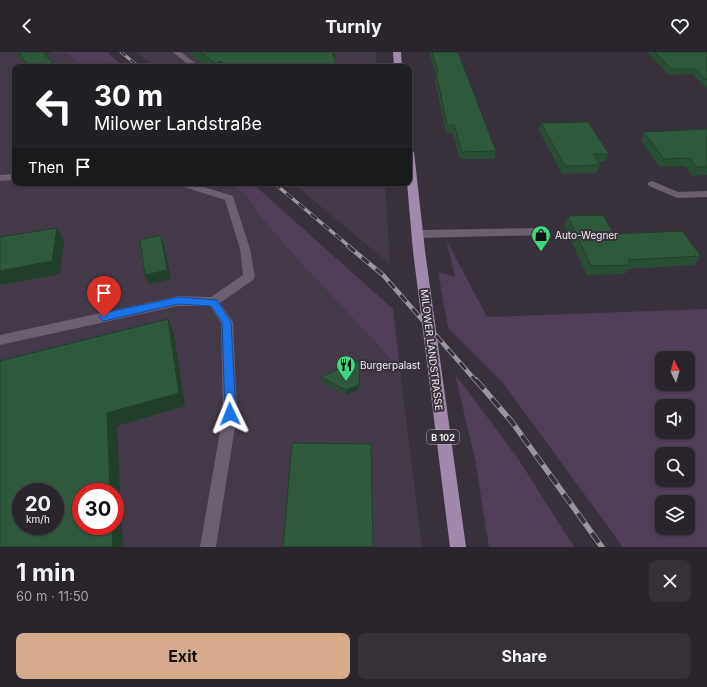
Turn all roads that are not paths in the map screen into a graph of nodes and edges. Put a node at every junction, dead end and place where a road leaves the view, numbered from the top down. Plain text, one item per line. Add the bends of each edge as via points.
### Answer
1 (177, 52) edge
2 (396, 52) edge
3 (192, 64) edge
4 (398, 64) edge
5 (12, 177) edge
6 (0, 178) edge
7 (412, 179) edge
8 (652, 184) dead end
9 (191, 186) edge
10 (707, 194) edge
11 (542, 232) dead end
12 (418, 234) junction
13 (213, 302) junction
14 (0, 340) edge
15 (208, 547) edge
16 (458, 547) edge

1 - 3 street
2 - 4 main road
5 - 6 street
7 - 12 main road, MILOWER LANDSTRASSE / B 102
8 - 10 street via 677,194
9 - 13 street via 229,198 245,249 249,277
11 - 12 street
12 - 16 main road, MILOWER LANDSTRASSE / B 102
13 - 14 street via 178,301
13 - 15 street via 227,322 230,414

